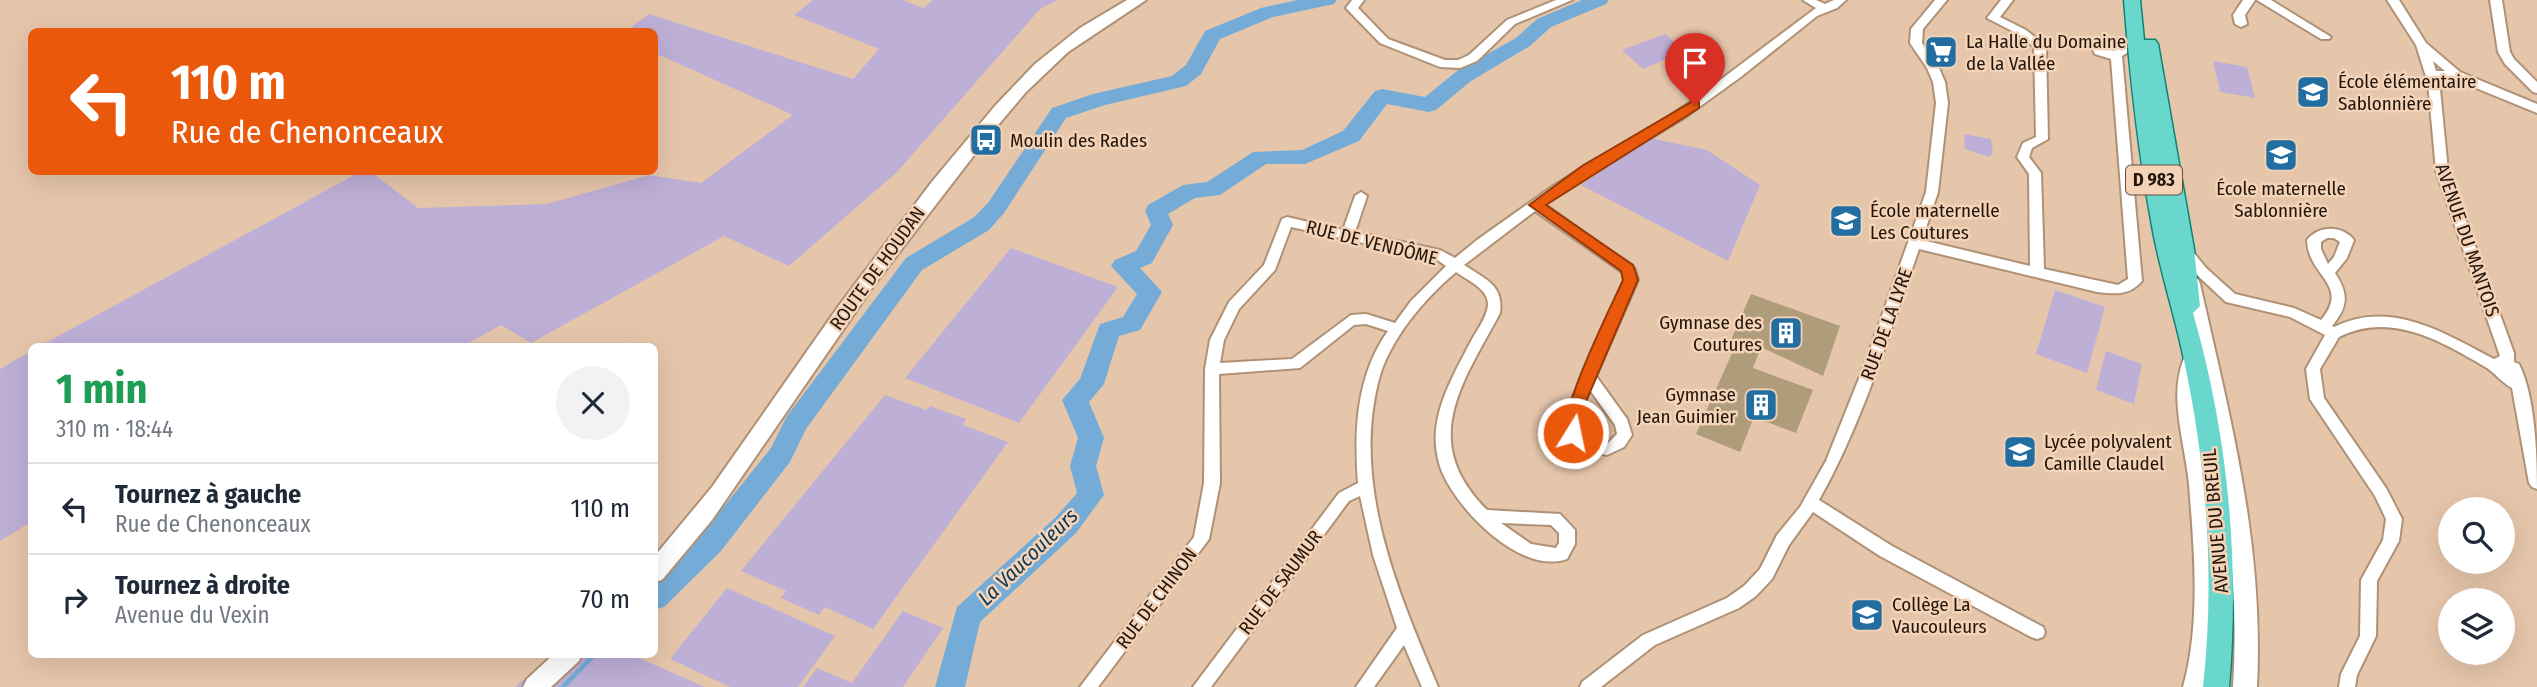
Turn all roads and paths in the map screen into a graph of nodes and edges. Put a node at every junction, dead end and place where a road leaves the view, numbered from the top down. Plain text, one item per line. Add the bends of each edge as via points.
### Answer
1 (1138, 0) edge
2 (1358, 0) edge
3 (1566, 0) edge
4 (1941, 0) edge
5 (2007, 0) edge
6 (2132, 0) edge
7 (2144, 0) edge
8 (2249, 0) edge
9 (2263, 0) edge
10 (2393, 0) edge
11 (2496, 0) edge
12 (1836, 2) edge
13 (1811, 5) edge
14 (2241, 24) dead end
15 (2325, 37) dead end
16 (2422, 45) junction
17 (2116, 55) dead end
18 (2432, 75) junction
19 (2456, 75) junction
20 (2537, 89) edge
21 (2537, 109) edge
22 (1361, 196) dead end
23 (1536, 205) junction
24 (1287, 222) joint
25 (1348, 235) junction
26 (1915, 243) junction
27 (2184, 249) junction
28 (1454, 266) junction
29 (2327, 272) dead end
30 (2037, 273) junction
31 (1397, 329) junction
32 (2328, 330) junction
33 (2194, 357) junction
34 (2501, 364) junction
35 (1212, 369) junction
36 (1589, 377) junction
37 (2537, 480) edge
38 (1367, 486) junction
39 (1811, 502) junction
40 (1481, 516) junction
41 (658, 569) edge
42 (1406, 629) junction
43 (2037, 632) dead end
44 (567, 658) edge
45 (535, 687) edge
46 (1088, 687) edge
47 (1201, 687) edge
48 (1364, 687) edge
49 (1430, 687) edge
50 (1588, 687) edge
51 (2194, 687) edge
52 (2216, 687) edge
53 (2245, 687) edge
54 (2347, 687) edge

1 - 41 street, ROUTE DE HOUDAN via 1052,56 972,144 875,266 728,485
2 - 3 street via 1352,8 1384,41 1444,64 1460,64 1473,58 1511,22
4 - 26 street, RUE DE LA LYRE via 1916,29 1916,43 1933,68 1942,103 1932,192
5 - 30 street via 1993,18 2040,46 2042,139 2026,146 2024,157 2035,173
6 - 33 main road, AVENUE DU BREUIL / D 983 via 2139,84 2165,247
7 - 27 main road, AVENUE DU BREUIL
8 - 14 street via 2239,15
9 - 15 street
10 - 16 street, AVENUE DU MANTOIS
11 - 20 street via 2504,52
12 - 13 street
13 - 23 street via 1727,82
16 - 18 street, AVENUE DU MANTOIS
16 - 19 street
17 - 30 street via 2135,281 2120,290
18 - 19 street
18 - 34 street, AVENUE DU MANTOIS via 2442,171 2507,353
19 - 21 street
22 - 25 street
23 - 28 street
23 - 36 street via 1628,269 1631,280
24 - 25 street, RUE DE VENDÔME
24 - 35 street, RUE DE CHINON via 1270,267 1234,306 1217,340
25 - 28 street, RUE DE VENDÔME via 1440,255
26 - 30 street
26 - 39 street, RUE DE LA LYRE via 1833,462
27 - 32 street via 2231,298 2294,313
27 - 33 main road, AVENUE DU BREUIL
27 - 53 street via 2235,492 2247,598
28 - 31 street
28 - 40 street, RUE DE VENDÔME via 1490,289 1495,301 1447,402 1441,429 1447,466
29 - 32 street via 2339,294
31 - 35 street via 1366,319 1350,320 1295,364
31 - 38 street via 1367,397
32 - 34 street via 2373,320 2401,322
32 - 54 street via 2313,369 2317,398 2381,492 2393,519 2391,541 2369,580 2368,636
33 - 51 street via 2186,385 2199,483 2205,587 2201,665
33 - 52 main road, AVENUE DU BREUIL / D 983 via 2222,564
34 - 37 street via 2504,377 2518,384
35 - 46 street, RUE DE CHINON via 1212,483 1201,539
36 - 36 street via 1576,406 1573,433 1590,446 1606,450 1618,446 1625,435 1622,423
38 - 42 street via 1383,561
38 - 47 street, RUE DE SAUMUR via 1344,497
39 - 43 street via 1886,551
39 - 50 street, RUE DE LA LYRE via 1750,592 1649,639
40 - 40 street, RUE DE VENDÔME via 1510,540 1542,557 1561,554 1567,544 1567,530 1555,519
42 - 48 street
42 - 49 street
44 - 45 street

